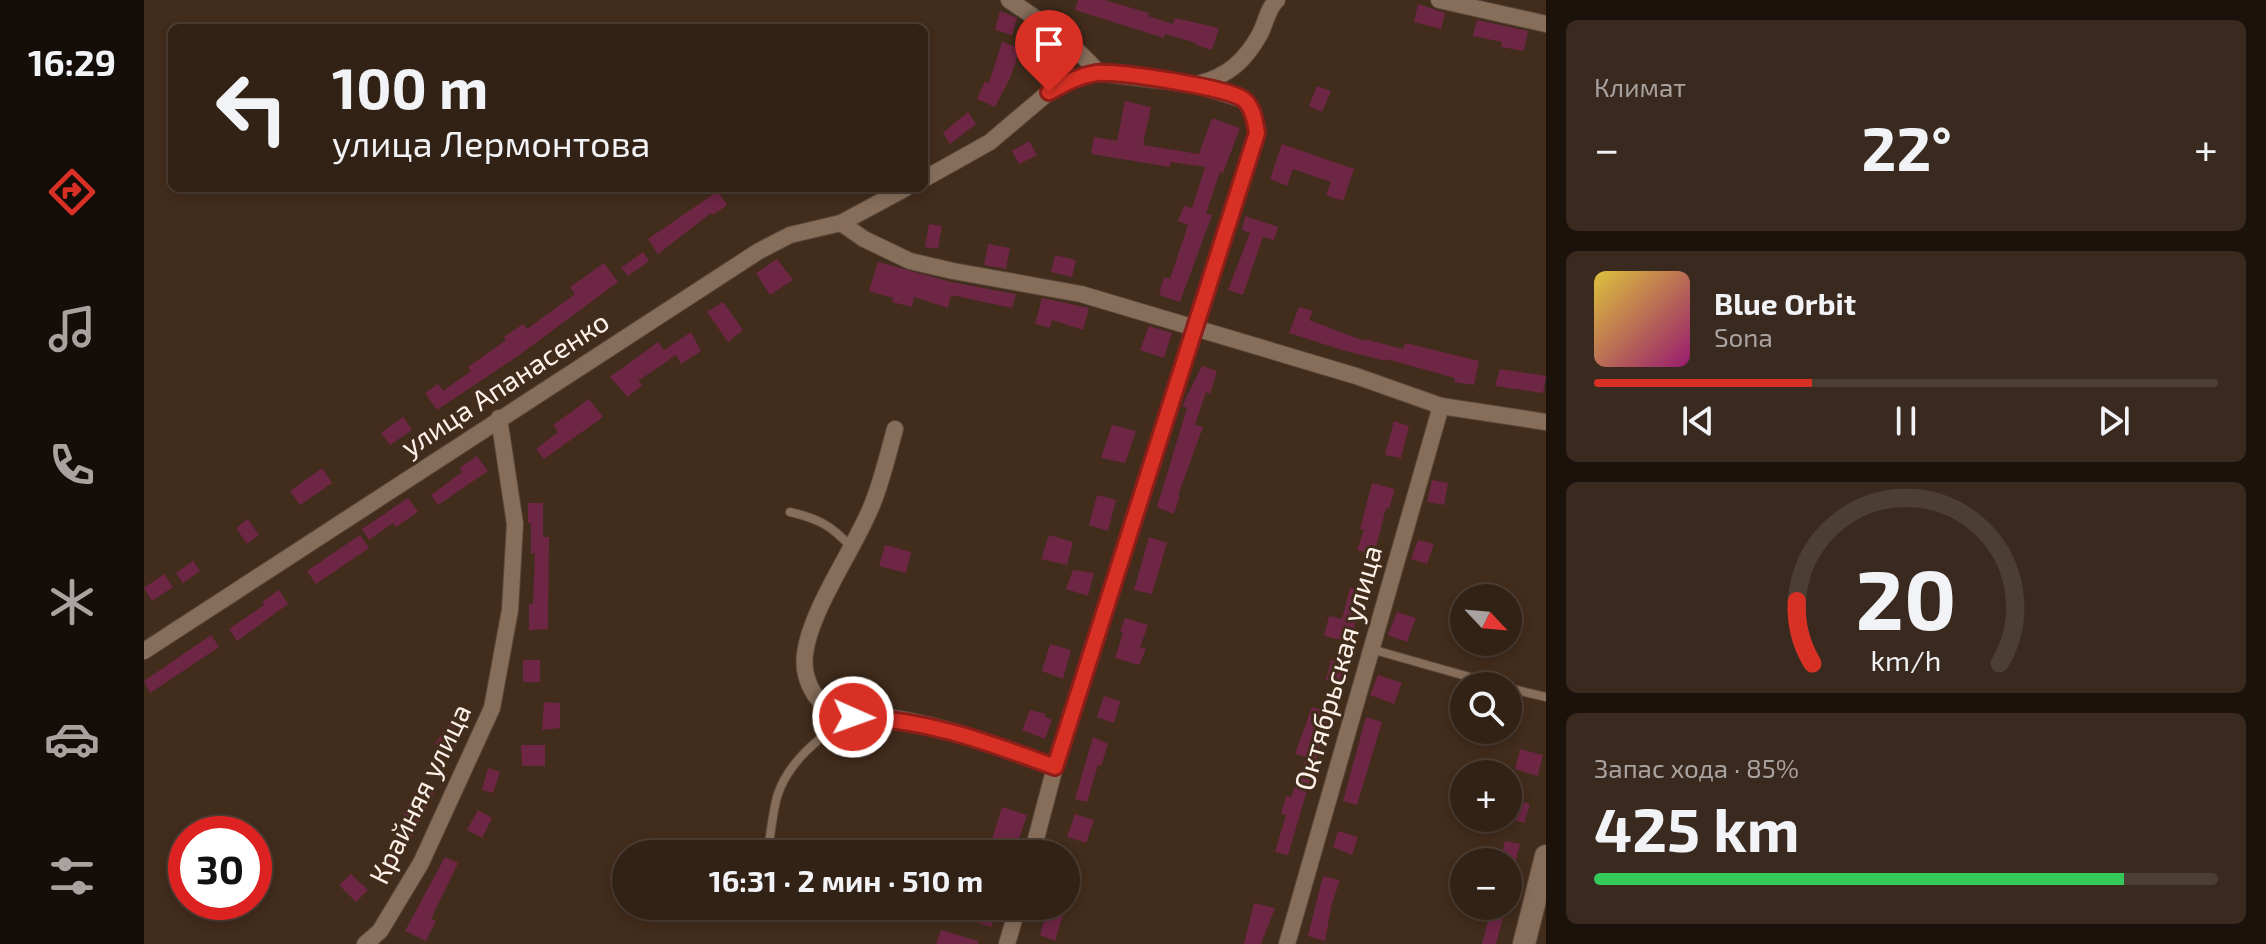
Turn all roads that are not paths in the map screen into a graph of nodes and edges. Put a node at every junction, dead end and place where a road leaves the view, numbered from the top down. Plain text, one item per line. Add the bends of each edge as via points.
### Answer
1 (1009, 0) edge
2 (1277, 0) edge
3 (1439, 0) edge
4 (1546, 24) edge
5 (1099, 73) junction
6 (1197, 85) junction
7 (928, 177) edge
8 (899, 192) edge
9 (841, 223) junction
10 (1194, 328) junction
11 (1441, 406) junction
12 (499, 418) junction
13 (1546, 422) edge
14 (895, 429) dead end
15 (790, 512) dead end
16 (852, 548) junction
17 (1370, 649) junction
18 (144, 651) edge
19 (1451, 672) edge
20 (1522, 691) edge
21 (1546, 697) edge
22 (853, 717) junction
23 (1055, 767) junction
24 (770, 840) edge
25 (1036, 840) edge
26 (1546, 856) edge
27 (1014, 920) edge
28 (365, 944) edge
29 (1007, 944) edge
30 (1287, 944) edge
31 (1524, 944) edge

1 - 5 street via 1059,33
2 - 6 street via 1237,66
3 - 4 street
5 - 6 street
5 - 7 street via 1072,78 990,142
6 - 10 street via 1244,100 1257,133
8 - 9 street, улица Апанасенко
9 - 10 street via 910,261 1081,294
9 - 12 street, улица Апанасенко via 790,235 759,251
10 - 11 street
10 - 23 street
11 - 13 street
11 - 17 street, Октябрьская улица
12 - 18 street, улица Апанасенко
12 - 28 street, Крайняя улица via 515,524 510,610 492,708 421,863 380,931
14 - 16 street via 874,503
15 - 16 lane via 818,518
16 - 22 street via 817,614 805,655 807,681 817,699
17 - 19 lane
17 - 30 street, Октябрьская улица
20 - 21 lane
22 - 23 street via 897,719 966,735
22 - 24 lane via 830,730 785,778
23 - 25 street
26 - 31 street
27 - 29 street

